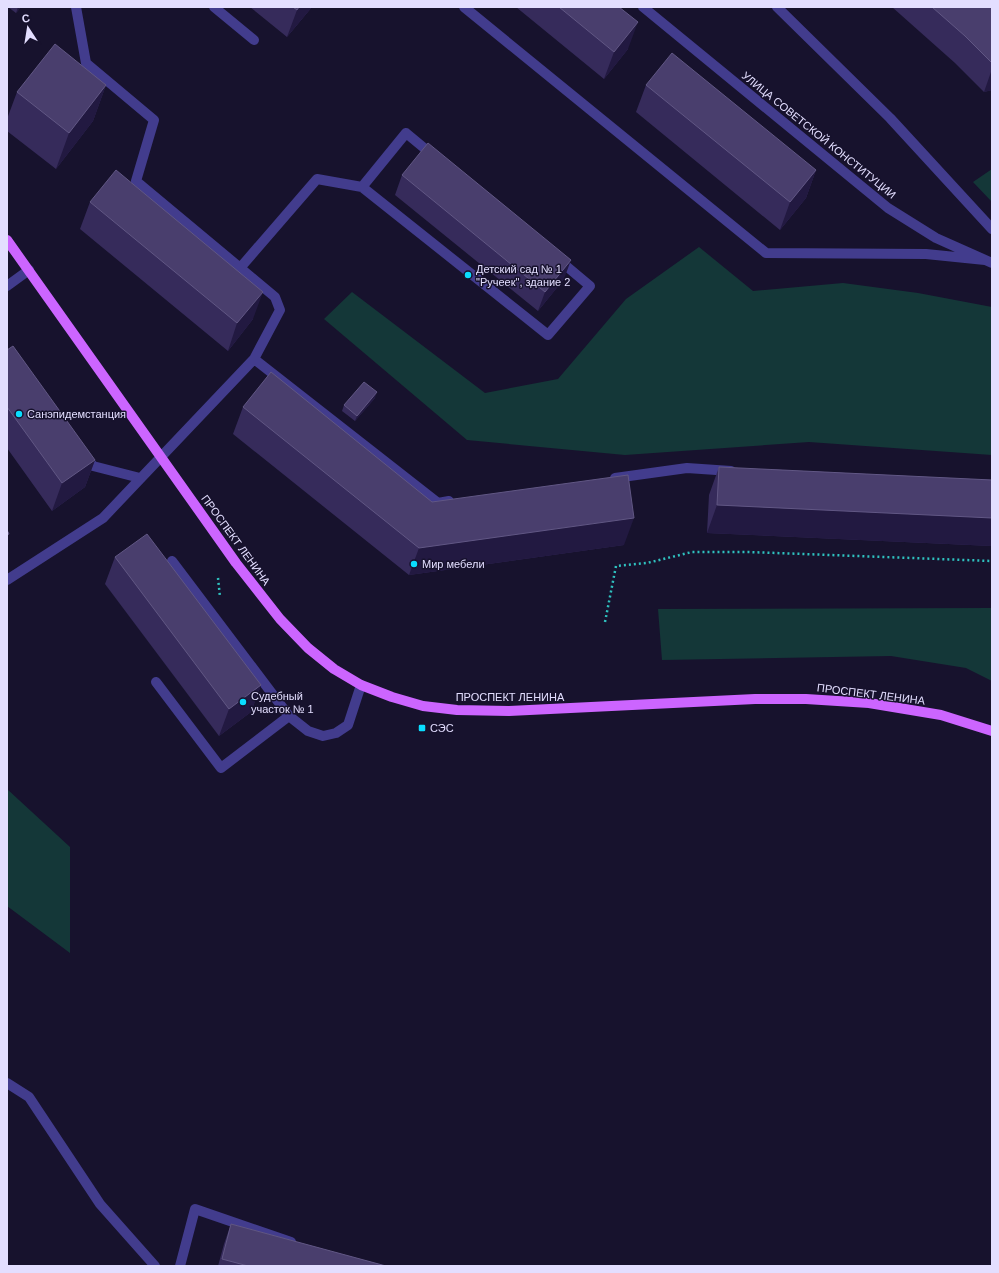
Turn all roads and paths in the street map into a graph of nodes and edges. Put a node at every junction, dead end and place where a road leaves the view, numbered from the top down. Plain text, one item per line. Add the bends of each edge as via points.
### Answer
1 (76, 7) edge
2 (214, 7) edge
3 (464, 7) edge
4 (643, 7) edge
5 (776, 7) edge
6 (254, 40) dead end
7 (443, 164) edge
8 (362, 187) junction
9 (992, 229) edge
10 (7, 240) edge
11 (553, 255) edge
12 (988, 262) edge
13 (240, 268) junction
14 (29, 270) junction
15 (7, 286) edge
16 (254, 359) junction
17 (79, 447) edge
18 (162, 457) junction
19 (742, 472) edge
20 (140, 478) junction
21 (601, 480) edge
22 (461, 499) edge
23 (172, 561) dead end
24 (992, 561) edge
25 (7, 580) edge
26 (605, 622) dead end
27 (156, 682) dead end
28 (361, 685) junction
29 (289, 716) junction
30 (992, 731) edge
31 (7, 1083) edge
32 (298, 1244) edge
33 (155, 1266) edge
34 (180, 1266) edge

1 - 13 street via 86,62 154,120 136,181
2 - 6 street
3 - 12 street via 766,254 926,254
4 - 12 street, УЛИЦА СОВЕТСКОЙ КОНСТИТУЦИИ via 888,208 936,238
5 - 9 street via 890,118
7 - 8 street via 406,133
8 - 11 street via 548,335 590,286
8 - 13 street via 317,179
10 - 14 main road, ПРОСПЕКТ ЛЕНИНА
13 - 16 street via 275,297 280,310
14 - 15 street
14 - 18 main road, ПРОСПЕКТ ЛЕНИНА
16 - 18 street
16 - 22 street via 438,502
17 - 20 street via 93,466
18 - 20 street
18 - 28 main road, ПРОСПЕКТ ЛЕНИНА via 236,563 280,619 308,648 334,669
19 - 21 street via 687,468
20 - 25 street via 103,518
23 - 29 street
24 - 26 path via 692,552 647,563 616,566
27 - 29 street via 221,768
28 - 29 street via 348,725 336,733 323,736 308,731
28 - 30 main road, ПРОСПЕКТ ЛЕНИНА via 423,706 457,710 509,711 755,699 869,703 941,715
31 - 33 street via 28,1097 100,1204
32 - 34 street via 195,1209

